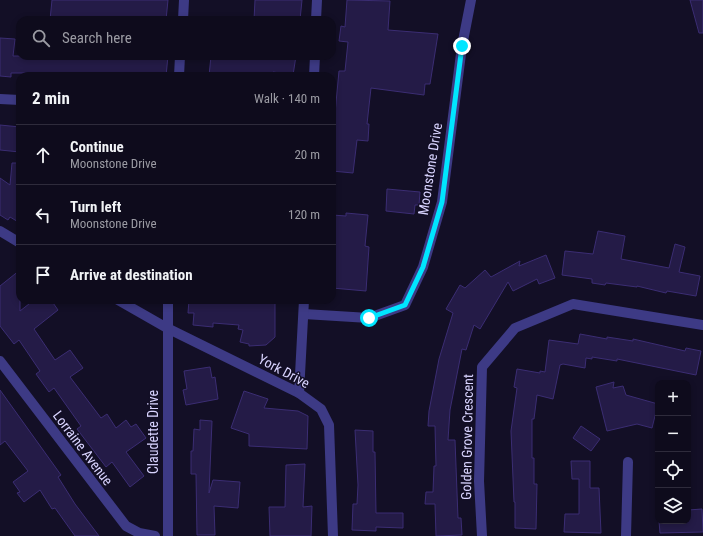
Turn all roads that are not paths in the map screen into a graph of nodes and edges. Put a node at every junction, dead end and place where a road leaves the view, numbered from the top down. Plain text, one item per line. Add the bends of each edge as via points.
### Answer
1 (184, 0) edge
2 (317, 0) edge
3 (471, 0) edge
4 (183, 16) edge
5 (316, 16) edge
6 (180, 60) edge
7 (315, 60) edge
8 (179, 72) edge
9 (314, 72) edge
10 (0, 99) edge
11 (16, 100) edge
12 (0, 231) edge
13 (16, 241) edge
14 (125, 304) edge
15 (168, 304) edge
16 (304, 304) edge
17 (304, 314) junction
18 (703, 325) edge
19 (167, 328) junction
20 (0, 361) edge
21 (299, 393) junction
22 (628, 462) dead end
23 (155, 536) edge
24 (168, 536) edge
25 (333, 536) edge
26 (482, 536) edge
27 (626, 536) edge

1 - 4 street
2 - 5 street
3 - 17 street, Moonstone Drive via 462,46 442,202 423,267 405,305 369,318
6 - 8 street
7 - 9 street
10 - 11 street
12 - 13 street
14 - 19 street, York Drive
15 - 19 street, Claudette Drive
16 - 17 street
17 - 21 street
18 - 26 street, Golden Grove Crescent via 573,304 515,328 482,367 479,481
19 - 21 street, York Drive
19 - 24 street, Claudette Drive
20 - 23 street, Lorraine Avenue via 126,526 138,533
21 - 25 street, York Drive via 321,409 329,425
22 - 27 street

